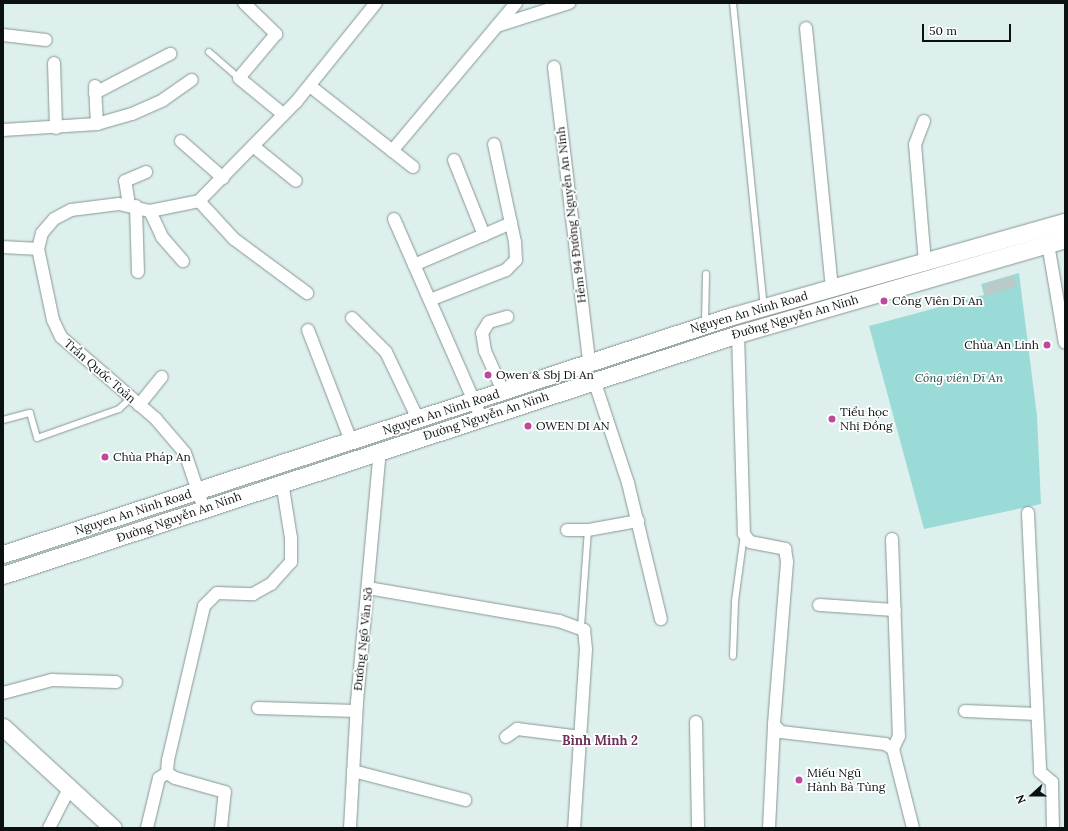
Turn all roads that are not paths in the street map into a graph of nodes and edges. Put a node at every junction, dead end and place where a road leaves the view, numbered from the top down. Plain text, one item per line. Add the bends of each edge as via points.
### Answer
1 (244, 3) edge
2 (516, 3) edge
3 (569, 3) edge
4 (733, 3) edge
5 (371, 5) edge
6 (555, 5) edge
7 (497, 26) junction
8 (806, 28) dead end
9 (3, 35) edge
10 (46, 40) dead end
11 (209, 52) dead end
12 (170, 54) dead end
13 (54, 63) dead end
14 (554, 67) dead end
15 (239, 78) junction
16 (192, 80) dead end
17 (310, 86) junction
18 (283, 114) junction
19 (924, 121) dead end
20 (97, 124) junction
21 (56, 128) junction
22 (3, 130) edge
23 (181, 141) dead end
24 (494, 144) dead end
25 (253, 146) junction
26 (392, 151) junction
27 (454, 160) dead end
28 (412, 167) dead end
29 (146, 172) dead end
30 (223, 178) junction
31 (296, 182) dead end
32 (199, 201) junction
33 (133, 206) junction
34 (150, 211) junction
35 (394, 218) dead end
36 (1065, 222) edge
37 (511, 223) junction
38 (1044, 227) junction
39 (484, 235) junction
40 (1065, 239) edge
41 (1048, 244) junction
42 (3, 247) edge
43 (38, 249) junction
44 (183, 261) dead end
45 (925, 262) junction
46 (414, 265) junction
47 (138, 272) dead end
48 (706, 274) dead end
49 (832, 288) junction
50 (307, 293) dead end
51 (430, 300) junction
52 (764, 306) junction
53 (732, 316) junction
54 (507, 317) dead end
55 (352, 318) dead end
56 (705, 324) junction
57 (308, 330) dead end
58 (738, 334) junction
59 (1065, 344) edge
60 (589, 362) junction
61 (162, 377) dead end
62 (594, 380) junction
63 (503, 391) junction
64 (135, 401) junction
65 (474, 401) junction
66 (481, 417) junction
67 (418, 419) junction
68 (3, 420) edge
69 (351, 441) junction
70 (380, 451) junction
71 (282, 482) junction
72 (199, 490) junction
73 (204, 509) junction
74 (1028, 513) dead end
75 (638, 521) junction
76 (567, 530) dead end
77 (588, 530) junction
78 (744, 534) junction
79 (892, 539) dead end
80 (3, 554) edge
81 (3, 575) edge
82 (368, 588) junction
83 (819, 605) dead end
84 (895, 610) junction
85 (660, 619) dead end
86 (581, 627) junction
87 (733, 656) dead end
88 (116, 682) dead end
89 (3, 693) edge
90 (258, 708) dead end
91 (356, 711) junction
92 (965, 711) dead end
93 (1037, 714) junction
94 (696, 722) dead end
95 (774, 725) junction
96 (3, 727) edge
97 (506, 737) dead end
98 (581, 737) junction
99 (893, 749) junction
100 (353, 771) junction
101 (167, 773) junction
102 (69, 790) junction
103 (465, 800) dead end
104 (49, 828) edge
105 (113, 828) edge
106 (147, 828) edge
107 (221, 828) edge
108 (350, 828) edge
109 (574, 828) edge
110 (698, 828) edge
111 (769, 828) edge
112 (913, 828) edge
113 (1053, 828) edge

1 - 15 street via 276,34
2 - 7 street
3 - 6 street
4 - 52 lane
5 - 17 street
6 - 7 street
7 - 26 street
8 - 49 street
9 - 10 street
11 - 15 lane
12 - 20 street via 95,90
13 - 21 street
14 - 60 street, Hẻm 94 Đường Nguyễn An Ninh
15 - 18 street
16 - 20 street via 164,100 132,114
17 - 18 street
17 - 26 street
18 - 25 street
19 - 45 street via 915,144
20 - 21 street
21 - 22 street
23 - 30 street
24 - 37 street
25 - 30 street
25 - 31 street
26 - 28 street
27 - 39 street
29 - 33 street via 125,181
30 - 32 street
32 - 34 street
32 - 50 street via 234,239
33 - 34 street
33 - 43 street via 71,210 54,219 42,233
33 - 47 street
34 - 44 street via 162,237
35 - 46 street
36 - 38 main road, Nguyen An Ninh Road
37 - 39 street
37 - 51 street via 516,260 506,270
38 - 41 main road
38 - 45 main road, Nguyen An Ninh Road
39 - 46 street
40 - 41 main road, Đường Nguyễn An Ninh
41 - 58 main road, Đường Nguyễn An Ninh
41 - 59 street
42 - 43 street
43 - 64 street, Trần Quốc Toản via 53,320 61,337
45 - 49 main road, Nguyen An Ninh Road
46 - 51 street
48 - 56 lane
49 - 52 main road, Nguyen An Ninh Road
51 - 65 street
52 - 53 main road, Nguyen An Ninh Road
53 - 56 main road, Nguyen An Ninh Road
53 - 58 main road
54 - 63 street via 489,322 482,333 485,351
55 - 67 street via 386,352
56 - 60 main road, Nguyen An Ninh Road
57 - 69 street
58 - 62 main road, Đường Nguyễn An Ninh
58 - 78 street
60 - 63 main road, Nguyen An Ninh Road
61 - 64 street
62 - 66 main road, Đường Nguyễn An Ninh
62 - 75 street
63 - 65 main road, Nguyen An Ninh Road
64 - 68 lane via 37,438 30,414
64 - 72 street, Trần Quốc Toản via 156,419 185,452
65 - 66 street
65 - 67 main road, Nguyen An Ninh Road
66 - 70 main road, Đường Nguyễn An Ninh
67 - 69 main road, Nguyen An Ninh Road
69 - 72 main road, Nguyen An Ninh Road
70 - 71 main road, Đường Nguyễn An Ninh
70 - 82 street, Đường Ngô Văn Sở
71 - 73 main road, Đường Nguyễn An Ninh
71 - 101 street via 291,538 291,562 271,584 252,594 217,593 204,606 193,646
72 - 73 street, Trần Quốc Toản
72 - 80 main road, Nguyen An Ninh Road
73 - 81 main road, Đường Nguyễn An Ninh
74 - 93 street
75 - 77 street
75 - 85 street
76 - 77 street
77 - 86 lane
78 - 87 lane via 735,601
78 - 95 street via 750,542 785,549 788,562
79 - 84 street
82 - 86 street
82 - 91 street, Đường Ngô Văn Sở
83 - 84 street
84 - 99 street via 899,736
86 - 98 street via 586,635
88 - 89 street via 52,680
90 - 91 street
91 - 100 street, Đường Ngô Văn Sở
92 - 93 street
93 - 113 street via 1040,772 1052,782
94 - 110 street
95 - 99 street via 781,732 885,744
95 - 111 street
96 - 102 main road
97 - 98 street via 514,729
98 - 109 street
99 - 112 street
100 - 103 street
100 - 108 street, Đường Ngô Văn Sở
101 - 106 street via 159,778
101 - 107 street via 225,792
102 - 104 street
102 - 105 main road

